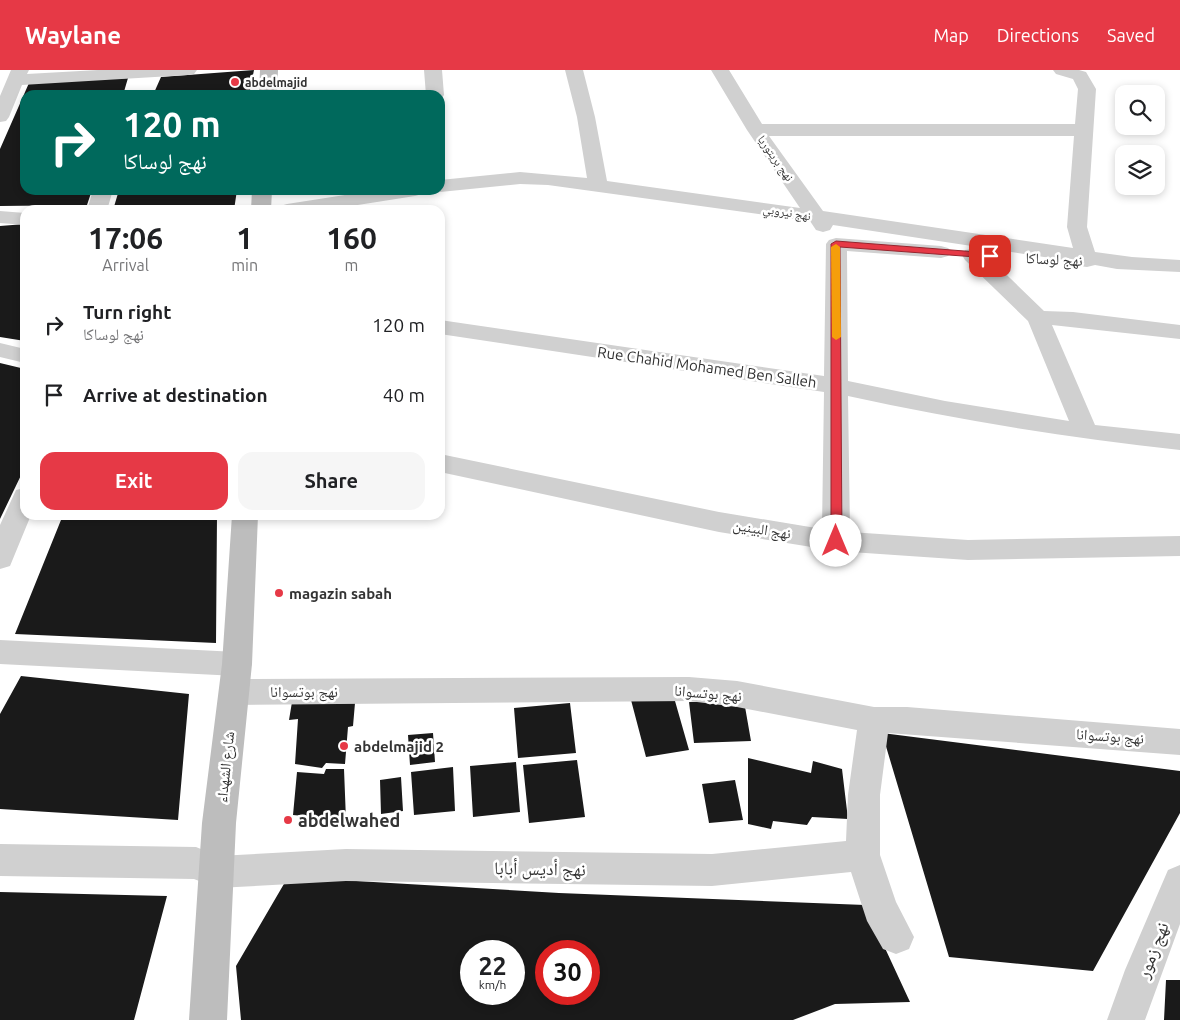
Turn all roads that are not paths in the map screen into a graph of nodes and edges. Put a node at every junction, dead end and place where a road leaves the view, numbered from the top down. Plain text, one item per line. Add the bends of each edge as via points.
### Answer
1 (188, 70) edge
2 (269, 70) edge
3 (433, 70) edge
4 (574, 70) edge
5 (720, 70) edge
6 (1062, 70) edge
7 (17, 75) edge
8 (142, 77) edge
9 (268, 90) edge
10 (435, 90) edge
11 (0, 117) edge
12 (756, 130) junction
13 (1086, 130) junction
14 (598, 185) junction
15 (445, 186) edge
16 (383, 195) edge
17 (319, 205) edge
18 (0, 217) edge
19 (817, 217) junction
20 (20, 219) edge
21 (836, 244) junction
22 (973, 255) junction
23 (1086, 258) junction
24 (1180, 266) edge
25 (1038, 318) junction
26 (445, 328) edge
27 (1180, 332) edge
28 (0, 350) edge
29 (20, 355) edge
30 (837, 386) junction
31 (1086, 432) junction
32 (1180, 442) edge
33 (445, 464) edge
34 (20, 509) edge
35 (245, 520) edge
36 (836, 541) junction
37 (1180, 546) edge
38 (0, 559) edge
39 (0, 652) edge
40 (235, 678) junction
41 (874, 720) junction
42 (1180, 742) edge
43 (863, 855) junction
44 (0, 860) edge
45 (217, 872) junction
46 (1180, 881) edge
47 (896, 937) dead end
48 (208, 1020) edge
49 (1126, 1020) edge

1 - 8 street
2 - 9 main road
3 - 10 street
4 - 14 street
5 - 12 street, نهج بريتوريا
6 - 13 street via 1080,76 1085,82
7 - 8 street
7 - 11 street
12 - 13 street
12 - 19 street, نهج بريتوريا
13 - 23 street via 1077,227
14 - 15 street, نهج نيروبي via 520,178
14 - 19 street, نهج نيروبي
16 - 17 street
18 - 20 street
19 - 21 street, نهج بريتوريا
19 - 23 street, نهج نيروبي
21 - 22 street, نهج لوساكا
21 - 30 street
22 - 23 street, نهج لوساكا
22 - 25 street
23 - 24 street, نهج لوساكا
25 - 27 street
25 - 31 street
26 - 30 street, Rue Chahid Mohamed Ben Salleh
28 - 29 street
30 - 31 street, Rue Chahid Mohamed Ben Salleh via 945,409
30 - 36 street
31 - 32 street, Rue Chahid Mohamed Ben Salleh
33 - 36 street, نهج البينين via 719,522
34 - 38 street
35 - 40 main road, شارع الشهداء
36 - 37 street, نهج البينين via 968,550
39 - 40 street, نهج بوتسوانا
40 - 41 street, نهج بوتسوانا via 689,689 737,694
40 - 45 main road, شارع الشهداء via 219,823
41 - 42 street, نهج بوتسوانا
41 - 43 street via 864,795
43 - 45 street, نهج أديس أبابا via 712,870 346,865
43 - 47 street via 880,909
44 - 45 street via 196,863
45 - 48 main road, شارع الشهداء
46 - 49 street, نهج زمور

